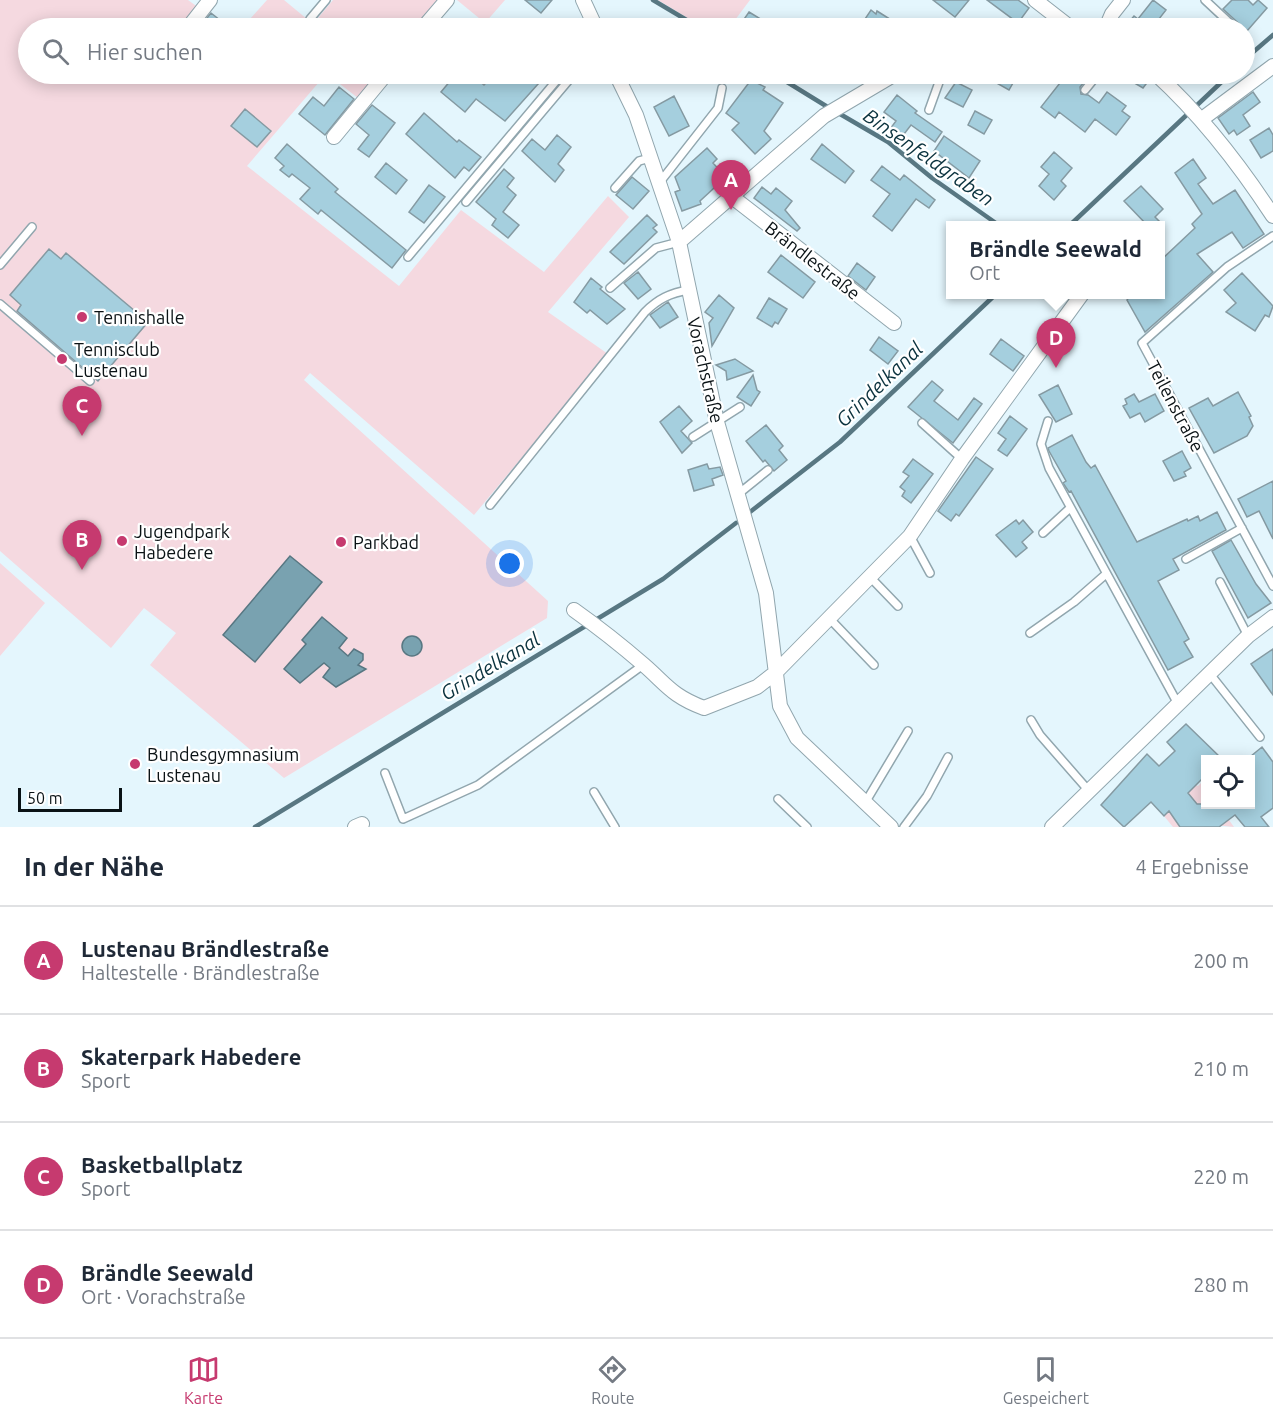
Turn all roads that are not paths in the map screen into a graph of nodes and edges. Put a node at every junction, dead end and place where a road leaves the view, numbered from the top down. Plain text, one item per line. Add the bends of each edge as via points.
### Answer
1 (210, 0) edge
2 (326, 0) edge
3 (447, 0) edge
4 (583, 0) edge
5 (1035, 0) edge
6 (1122, 0) edge
7 (1205, 0) edge
8 (196, 18) edge
9 (311, 18) edge
10 (432, 18) edge
11 (591, 18) edge
12 (1058, 18) edge
13 (1112, 18) edge
14 (1224, 18) edge
15 (1273, 66) edge
16 (1255, 79) edge
17 (378, 84) edge
18 (554, 84) edge
19 (566, 84) edge
20 (621, 84) edge
21 (878, 84) edge
22 (938, 84) edge
23 (1090, 84) edge
24 (1167, 84) edge
25 (1247, 84) edge
26 (722, 88) dead end
27 (1085, 90) dead end
28 (929, 110) dead end
29 (1200, 117) junction
30 (334, 137) dead end
31 (650, 158) junction
32 (659, 183) junction
33 (615, 188) dead end
34 (731, 196) junction
35 (466, 202) dead end
36 (1273, 216) edge
37 (32, 227) dead end
38 (1273, 236) edge
39 (680, 242) junction
40 (408, 257) dead end
41 (0, 265) edge
42 (610, 288) dead end
43 (688, 290) junction
44 (1078, 299) edge
45 (0, 304) edge
46 (894, 323) dead end
47 (90, 381) dead end
48 (740, 407) dead end
49 (1048, 421) dead end
50 (717, 422) junction
51 (922, 423) dead end
52 (693, 437) dead end
53 (962, 459) junction
54 (768, 470) dead end
55 (737, 495) junction
56 (490, 506) dead end
57 (1070, 507) junction
58 (1242, 528) junction
59 (1043, 533) dead end
60 (910, 536) junction
61 (1186, 559) dead end
62 (930, 573) dead end
63 (1106, 574) junction
64 (871, 578) junction
65 (1220, 582) dead end
66 (1273, 586) edge
67 (898, 606) dead end
68 (578, 612) dead end
69 (1273, 617) edge
70 (830, 619) junction
71 (1030, 633) dead end
72 (1248, 636) junction
73 (643, 664) junction
74 (874, 665) dead end
75 (775, 673) junction
76 (1210, 674) junction
77 (1178, 705) junction
78 (1031, 720) dead end
79 (908, 731) dead end
80 (1260, 737) dead end
81 (948, 757) dead end
82 (385, 773) dead end
83 (1089, 791) junction
84 (594, 792) dead end
85 (778, 799) dead end
86 (865, 803) junction
87 (888, 826) edge
88 (615, 827) edge
89 (807, 827) edge
90 (904, 827) edge
91 (1052, 827) edge

1 - 8 street
2 - 9 lane
3 - 10 street
4 - 11 street
5 - 12 street
6 - 13 street
7 - 14 lane
15 - 16 street
17 - 30 street
18 - 40 lane
19 - 35 lane
20 - 31 street, Vorachstraße
21 - 34 street via 824,116
22 - 28 lane
23 - 27 lane
24 - 29 street
25 - 29 street
26 - 32 lane via 718,108
29 - 36 street
31 - 32 street, Vorachstraße
31 - 33 lane via 639,161
32 - 39 street, Vorachstraße
34 - 39 street
34 - 46 street, Brändlestraße
37 - 41 lane
38 - 58 lane, Teilenstraße via 1227,267 1142,343
39 - 42 lane via 656,248
39 - 43 street, Vorachstraße
43 - 50 street, Vorachstraße
43 - 56 lane via 657,300 645,312
44 - 53 street
45 - 47 lane
48 - 50 lane
49 - 57 lane via 1041,444
50 - 52 lane
50 - 55 street, Vorachstraße
51 - 53 lane
53 - 60 street
54 - 55 lane
55 - 75 street, Vorachstraße via 766,593
57 - 59 lane
57 - 63 lane
58 - 61 lane
58 - 66 lane, Teilenstraße
60 - 62 lane
60 - 64 street
63 - 71 lane
63 - 77 lane
64 - 67 lane
64 - 70 street
65 - 72 lane
68 - 73 street
69 - 72 street
70 - 74 lane
70 - 75 street
72 - 76 street
73 - 75 street via 666,689 704,708 757,687
73 - 82 lane via 478,785 403,819
75 - 86 street, Vorachstraße via 780,706 797,738
76 - 77 street
76 - 80 lane
77 - 83 street
78 - 83 lane
79 - 86 lane
81 - 90 lane
83 - 91 street
84 - 88 lane
85 - 89 lane
86 - 87 street, Vorachstraße

